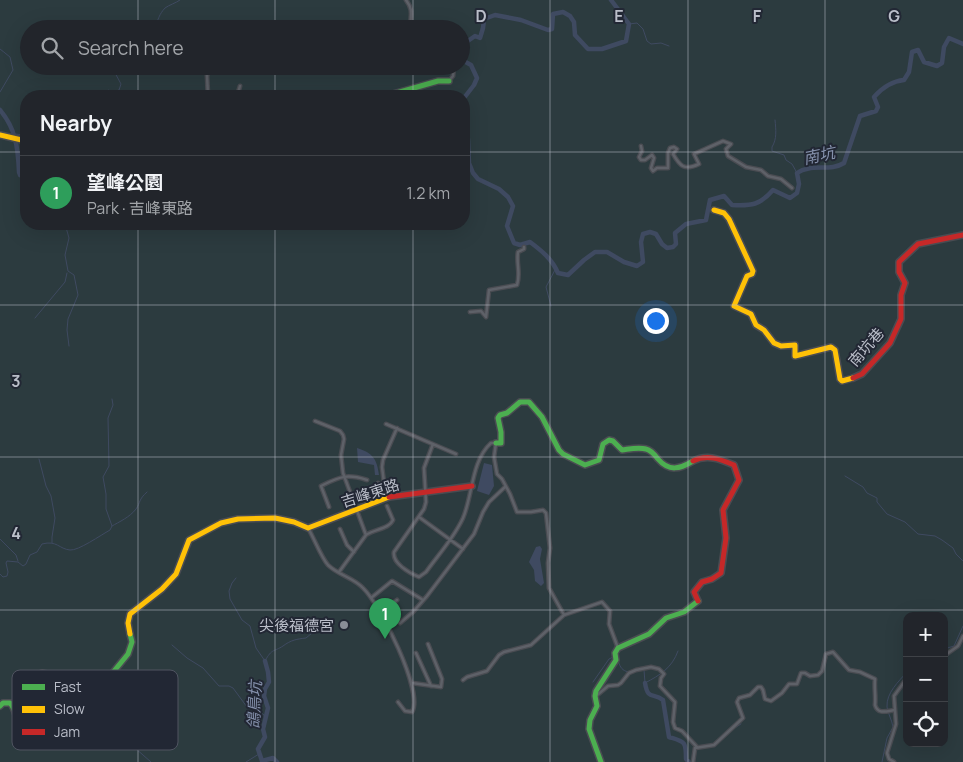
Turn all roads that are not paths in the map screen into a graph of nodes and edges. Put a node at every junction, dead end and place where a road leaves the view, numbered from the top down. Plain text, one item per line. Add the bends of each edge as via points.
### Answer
1 (406, 0) edge
2 (412, 20) edge
3 (208, 75) edge
4 (453, 75) edge
5 (449, 81) joint
6 (240, 86) dead end
7 (208, 90) edge
8 (239, 90) edge
9 (407, 90) edge
10 (0, 135) edge
11 (20, 139) edge
12 (640, 146) dead end
13 (792, 188) dead end
14 (714, 210) dead end
15 (963, 235) edge
16 (524, 247) dead end
17 (470, 312) dead end
18 (315, 421) dead end
19 (386, 424) dead end
20 (397, 428) junction
21 (496, 443) junction
22 (433, 444) junction
23 (456, 454) dead end
24 (344, 476) junction
25 (368, 480) dead end
26 (378, 483) dead end
27 (472, 486) junction
28 (505, 486) junction
29 (426, 492) junction
30 (383, 499) junction
31 (387, 506) dead end
32 (329, 507) dead end
33 (356, 509) junction
34 (420, 517) junction
35 (308, 528) junction
36 (340, 529) dead end
37 (366, 535) junction
38 (450, 539) junction
39 (464, 548) junction
40 (354, 552) junction
41 (339, 572) junction
42 (371, 598) junction
43 (397, 600) dead end
44 (423, 600) junction
45 (381, 612) junction
46 (564, 615) junction
47 (400, 623) dead end
48 (963, 636) edge
49 (428, 644) dead end
50 (618, 648) junction
51 (416, 653) dead end
52 (948, 653) edge
53 (114, 670) edge
54 (462, 680) dead end
55 (412, 683) junction
56 (903, 684) edge
57 (431, 686) junction
58 (595, 696) junction
59 (398, 702) dead end
60 (12, 705) edge
61 (0, 706) edge
62 (895, 710) junction
63 (697, 746) junction
64 (602, 762) edge
65 (693, 762) edge
66 (894, 762) edge

1 - 2 street via 411,6
3 - 7 street
4 - 5 street
5 - 9 street
6 - 8 street
10 - 11 street
12 - 13 street via 641,160 652,155 654,158 653,171 668,168 670,148 677,149 673,154 680,165 694,166 699,164 694,154 722,141 731,144 726,150 728,156 746,167 781,179
14 - 15 street, 南坑巷 via 724,213 729,219 752,271 734,306 751,314 756,325 774,343 795,345 795,356 820,348 834,349 842,381 862,374 890,343 896,331 901,319 901,294 905,283 899,272 899,262 918,244
16 - 17 street via 518,252 516,262 519,272 517,285 489,290 486,317 481,312
18 - 24 street via 344,435 341,455
19 - 20 street
20 - 22 street
20 - 30 street via 383,460
21 - 27 street via 484,449
21 - 28 street via 496,471
21 - 50 street via 500,443 500,415 520,402 529,402 542,417 558,450 582,464 599,460 603,444 609,440 622,450 649,450 661,464 672,469 703,457 734,465 739,480 723,510 726,538 721,573 702,582 694,592 698,601 684,612 666,618 649,634
22 - 23 street
22 - 29 street via 424,468
24 - 25 street
24 - 32 street via 321,486
24 - 33 street
26 - 30 street
27 - 29 street, 吉峰東路
27 - 38 street via 462,520
28 - 39 street via 486,507
28 - 46 street via 517,512 546,512 550,548 549,588
29 - 30 street, 吉峰東路
29 - 34 street via 426,505
30 - 33 street, 吉峰東路
31 - 37 street via 393,520 390,526
33 - 35 street, 吉峰東路
33 - 37 street
34 - 38 street
34 - 38 street via 393,555 395,561 419,577
35 - 41 street via 328,565
35 - 53 street via 275,518 238,519 221,523 193,537 186,544 176,574 130,614 127,620 132,642 128,654
36 - 40 street
37 - 40 street
38 - 39 street
39 - 44 street
40 - 41 street
41 - 42 street via 363,587
42 - 44 street via 392,581
42 - 45 street
43 - 45 street
44 - 47 street
45 - 55 street
46 - 50 street via 602,602 610,611 609,624
46 - 54 street via 531,644 504,652 487,671
48 - 52 street via 958,646
49 - 57 street via 442,679 441,687
50 - 58 street via 616,658
51 - 57 street
55 - 57 street
55 - 59 street via 414,710 405,711
56 - 62 street via 894,696
58 - 63 street via 608,686 618,686 630,672 651,667 662,670 660,686 674,702 675,728
58 - 64 street via 596,706 589,729
60 - 61 street via 3,703
62 - 63 street via 882,712 875,708 873,678 849,670 833,652 829,652 818,675 801,673 797,684 788,685 771,702 765,699 761,687 739,698 737,702 743,718 740,722 714,744
62 - 66 street via 896,724 887,753
63 - 65 street

